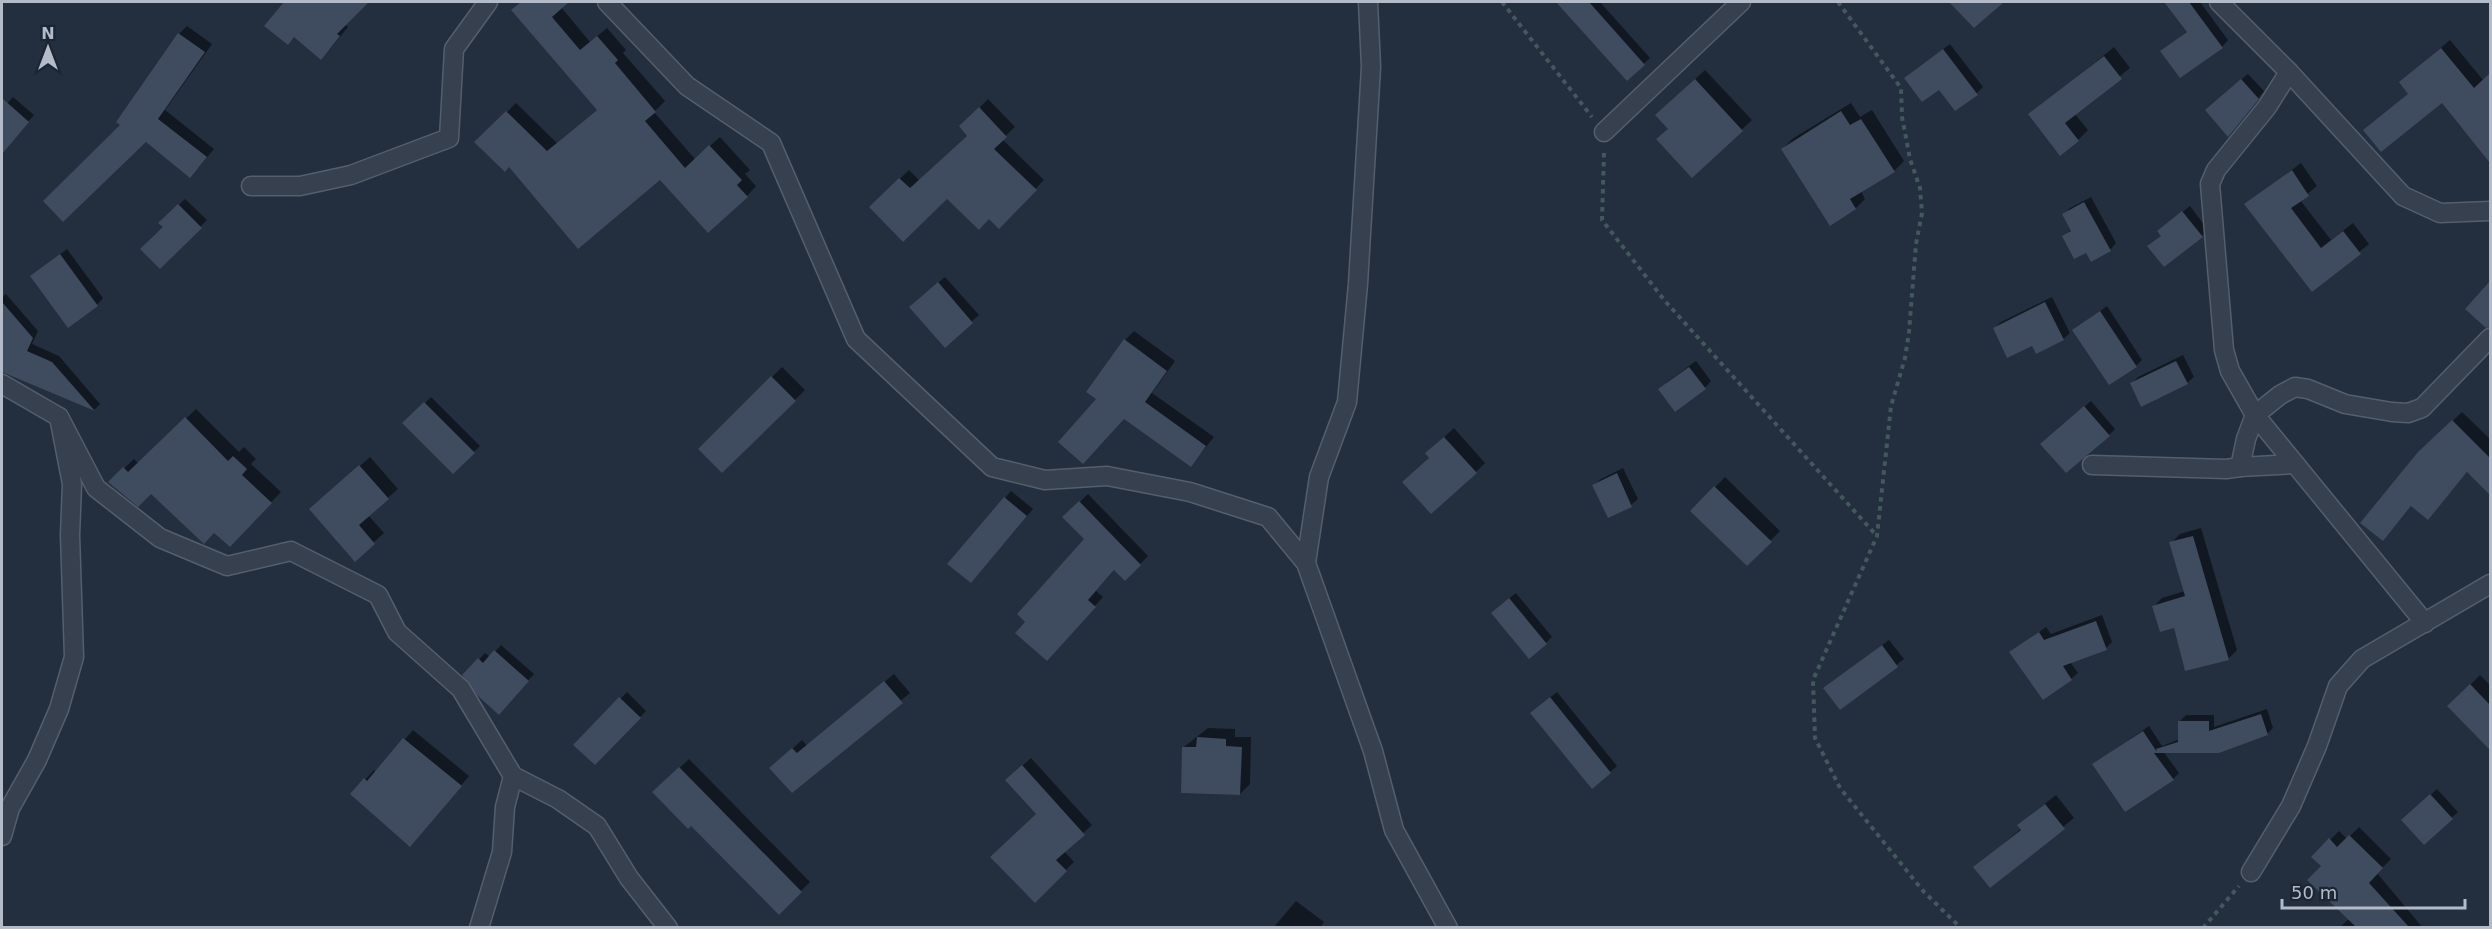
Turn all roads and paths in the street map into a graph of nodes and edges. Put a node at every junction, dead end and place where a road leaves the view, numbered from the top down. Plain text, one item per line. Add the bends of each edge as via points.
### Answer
1 (488, 2) edge
2 (607, 2) edge
3 (1368, 2) edge
4 (1502, 2) edge
5 (1741, 2) edge
6 (1838, 2) edge
7 (2219, 2) edge
8 (2289, 72) junction
9 (1604, 132) junction
10 (251, 186) dead end
11 (2490, 211) edge
12 (2490, 339) edge
13 (2, 384) edge
14 (2255, 415) junction
15 (60, 417) junction
16 (2295, 464) junction
17 (2092, 465) dead end
18 (2240, 467) junction
19 (1877, 536) junction
20 (1306, 563) junction
21 (2490, 584) edge
22 (2425, 623) junction
23 (513, 776) junction
24 (2, 836) edge
25 (2251, 872) joint
26 (479, 927) edge
27 (668, 927) edge
28 (1448, 927) edge
29 (1961, 927) edge
30 (2203, 927) edge

1 - 10 street via 454,49 449,138 351,175 300,186
2 - 20 street via 687,86 771,143 856,339 992,467 1045,480 1107,476 1190,492 1269,517
3 - 20 street via 1371,67 1347,402 1319,477
4 - 9 path
5 - 9 street
6 - 19 path via 1901,88 1902,117 1920,188 1922,213 1909,332 1892,406
7 - 8 street
8 - 11 street via 2403,196 2440,213
8 - 14 street via 2210,184 2223,350
9 - 19 path via 1602,220 1665,301
12 - 14 street via 2422,408 2408,413 2345,404 2295,387
13 - 15 street
14 - 16 street
14 - 18 street
15 - 23 street via 96,488 160,538 226,566 291,551 378,595 397,632 461,689
15 - 24 street via 72,484 74,657 60,709 10,808
16 - 18 street
16 - 22 street
17 - 18 street
19 - 29 path via 1813,680 1815,738 1840,788 1924,892
20 - 28 street via 1373,751 1394,830
21 - 22 street
22 - 25 street via 2362,659 2338,686 2291,806
23 - 26 street via 505,807 502,852
23 - 27 street via 558,799 597,826 629,878
25 - 30 path

